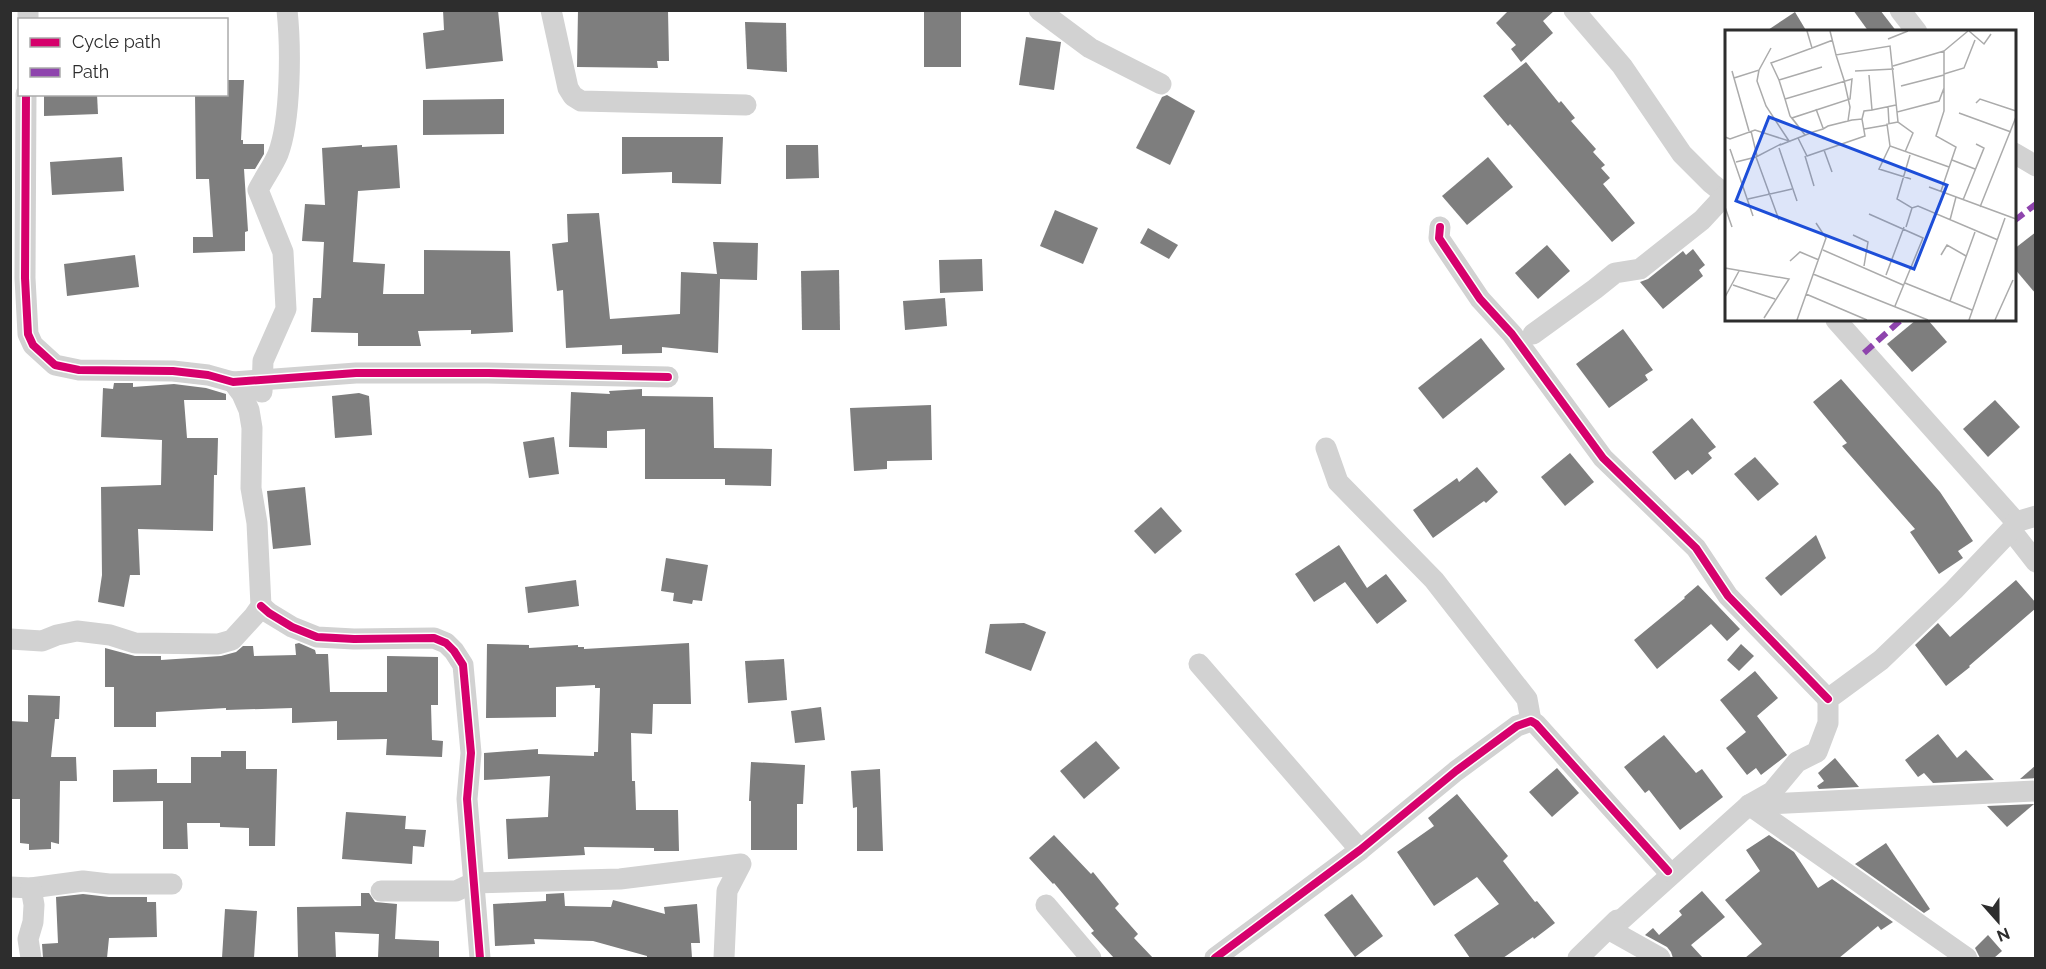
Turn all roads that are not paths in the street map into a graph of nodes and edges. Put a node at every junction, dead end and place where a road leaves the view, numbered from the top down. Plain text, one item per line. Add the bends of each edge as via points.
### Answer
1 (287, 10) edge
2 (551, 10) edge
3 (1039, 10) edge
4 (1574, 10) edge
5 (1900, 10) edge
6 (1915, 30) edge
7 (1161, 84) dead end
8 (26, 96) edge
9 (746, 105) dead end
10 (2016, 154) edge
11 (2036, 166) edge
12 (1725, 193) edge
13 (1725, 195) edge
14 (1440, 227) dead end
15 (1837, 321) edge
16 (1533, 334) dead end
17 (668, 377) dead end
18 (233, 382) junction
19 (262, 392) dead end
20 (1326, 448) dead end
21 (2021, 523) edge
22 (2036, 562) edge
23 (261, 606) junction
24 (10, 639) edge
25 (1199, 664) dead end
26 (1828, 699) junction
27 (1531, 721) junction
28 (1828, 723) junction
29 (2036, 791) edge
30 (1749, 805) junction
31 (1360, 850) junction
32 (1668, 872) junction
33 (473, 883) junction
34 (172, 884) dead end
35 (21, 887) edge
36 (381, 891) dead end
37 (1046, 905) dead end
38 (31, 958) edge
39 (480, 958) edge
40 (724, 958) edge
41 (1091, 958) edge
42 (1215, 958) edge
43 (1578, 958) edge
44 (1659, 958) edge
45 (1967, 958) edge

1 - 19 street via 290,33 286,116 278,153 258,190 283,252 286,309 263,361
2 - 9 street via 568,88 581,101
3 - 7 street via 1090,48
4 - 12 street via 1622,66 1682,154
5 - 6 street
8 - 18 street via 25,278 28,334 33,345 56,365 78,370 173,371
10 - 11 street
13 - 16 street via 1702,220 1640,269 1615,273
14 - 26 street via 1439,238 1480,299 1512,334 1604,458 1696,548 1728,596
15 - 21 street
17 - 18 street via 356,373
18 - 23 street via 249,410 252,428 251,488 257,523
20 - 27 street via 1338,482 1434,580 1527,699
21 - 22 street
21 - 26 street via 1881,660
23 - 24 street via 232,640 218,644 135,643 77,631 42,641
23 - 33 street via 292,627 317,637 434,638 454,651 463,665 471,753 466,799
25 - 31 street
26 - 28 street
27 - 31 street via 1517,726 1456,771
27 - 32 street
28 - 30 street via 1817,752 1797,762 1772,792
28 - 32 street via 1751,799
29 - 30 street
30 - 44 street via 1610,930
30 - 45 street
31 - 42 street
32 - 43 street
33 - 36 street via 456,891
33 - 39 street
33 - 40 street via 620,879 741,864 727,891
34 - 35 street via 83,881
35 - 38 street via 34,905 28,939
37 - 41 street

